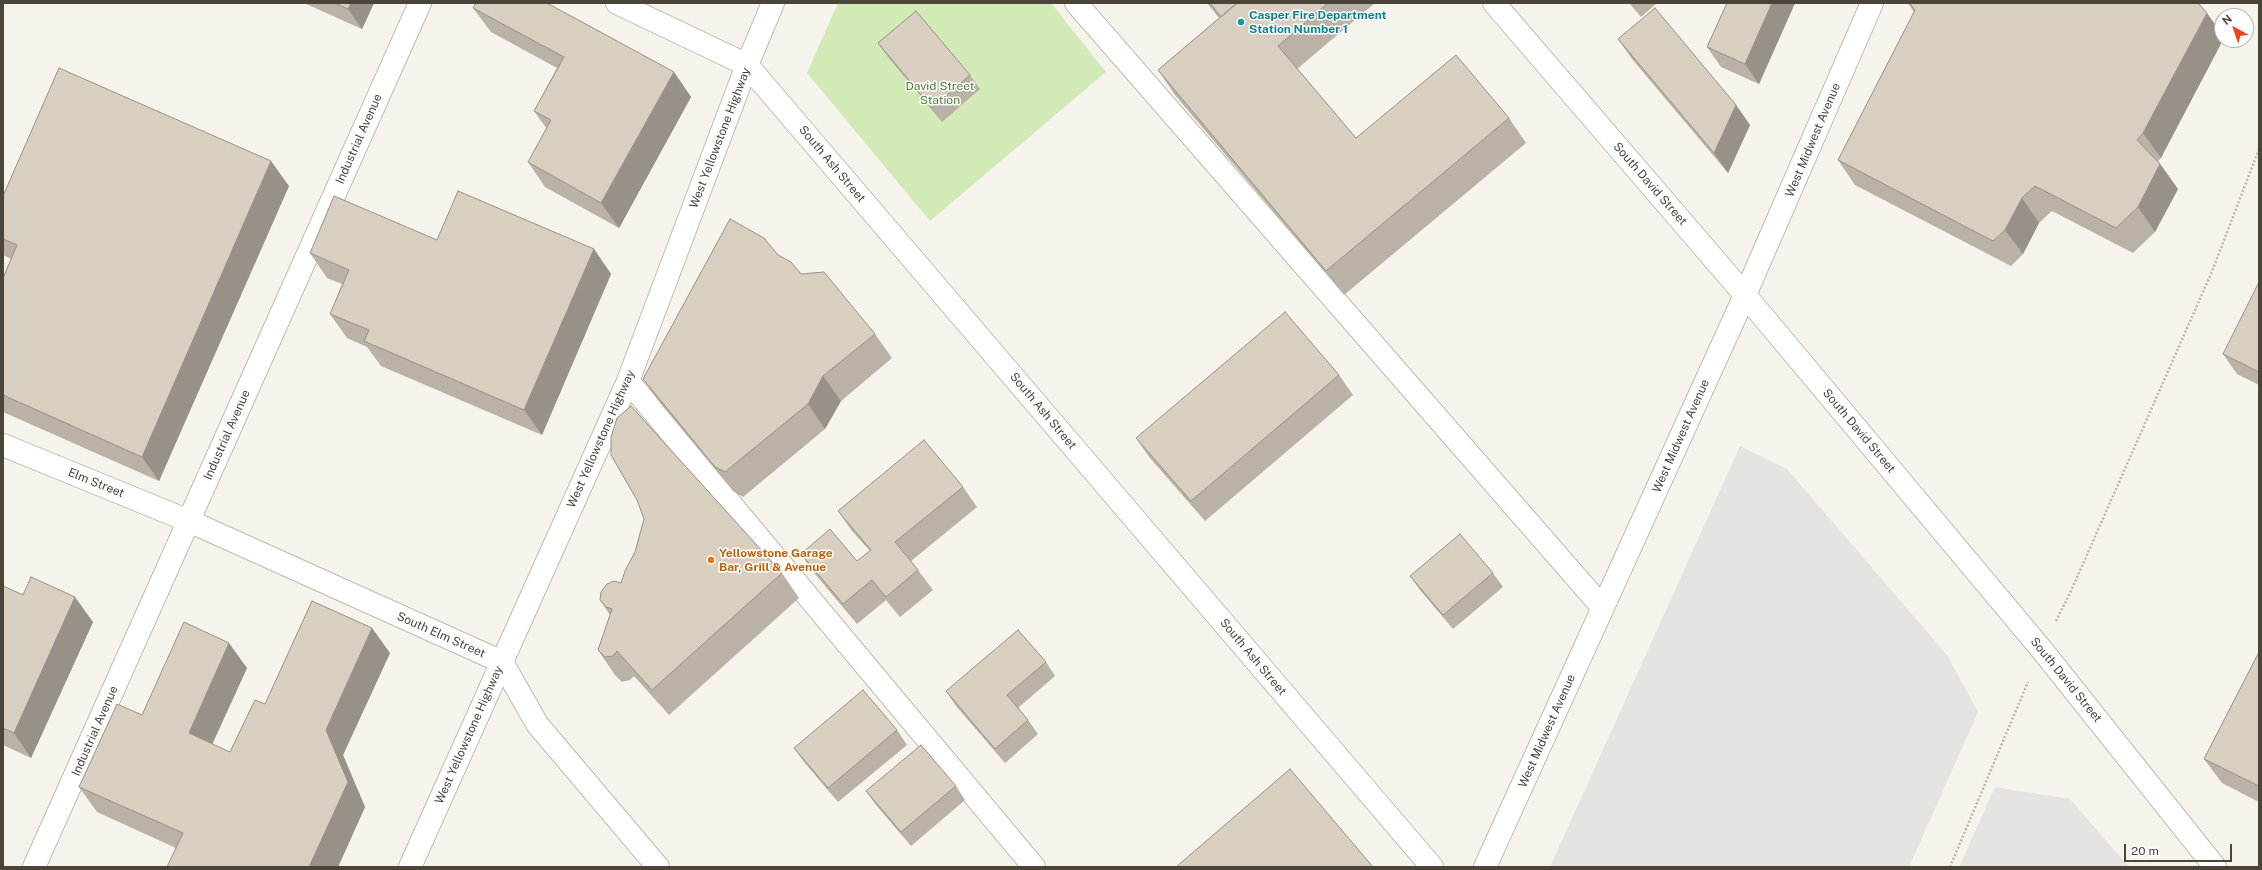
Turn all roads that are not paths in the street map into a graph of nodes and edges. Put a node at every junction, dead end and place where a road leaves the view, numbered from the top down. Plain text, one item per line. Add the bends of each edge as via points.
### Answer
1 (420, 3) edge
2 (617, 3) edge
3 (773, 3) edge
4 (1076, 3) edge
5 (1494, 3) edge
6 (1872, 3) edge
7 (747, 64) junction
8 (1745, 295) junction
9 (628, 381) junction
10 (3, 445) edge
11 (189, 521) junction
12 (1603, 608) junction
13 (502, 662) junction
14 (34, 867) edge
15 (410, 867) edge
16 (658, 867) edge
17 (1034, 867) edge
18 (1432, 867) edge
19 (1485, 867) edge
20 (2215, 867) edge

1 - 11 street, Industrial Avenue
2 - 7 street, South Ash Street
3 - 7 street, West Yellowstone Highway
4 - 12 street
5 - 8 street, South David Street
6 - 8 street, West Midwest Avenue
7 - 9 street, West Yellowstone Highway
7 - 18 street, South Ash Street
8 - 12 street, West Midwest Avenue
8 - 20 street, South David Street via 2042,650
9 - 13 street, West Yellowstone Highway
9 - 17 street
10 - 11 street, Elm Street
11 - 13 street, South Elm Street
11 - 14 street, Industrial Avenue
12 - 19 street, West Midwest Avenue
13 - 15 street, West Yellowstone Highway
13 - 16 street via 537,724

